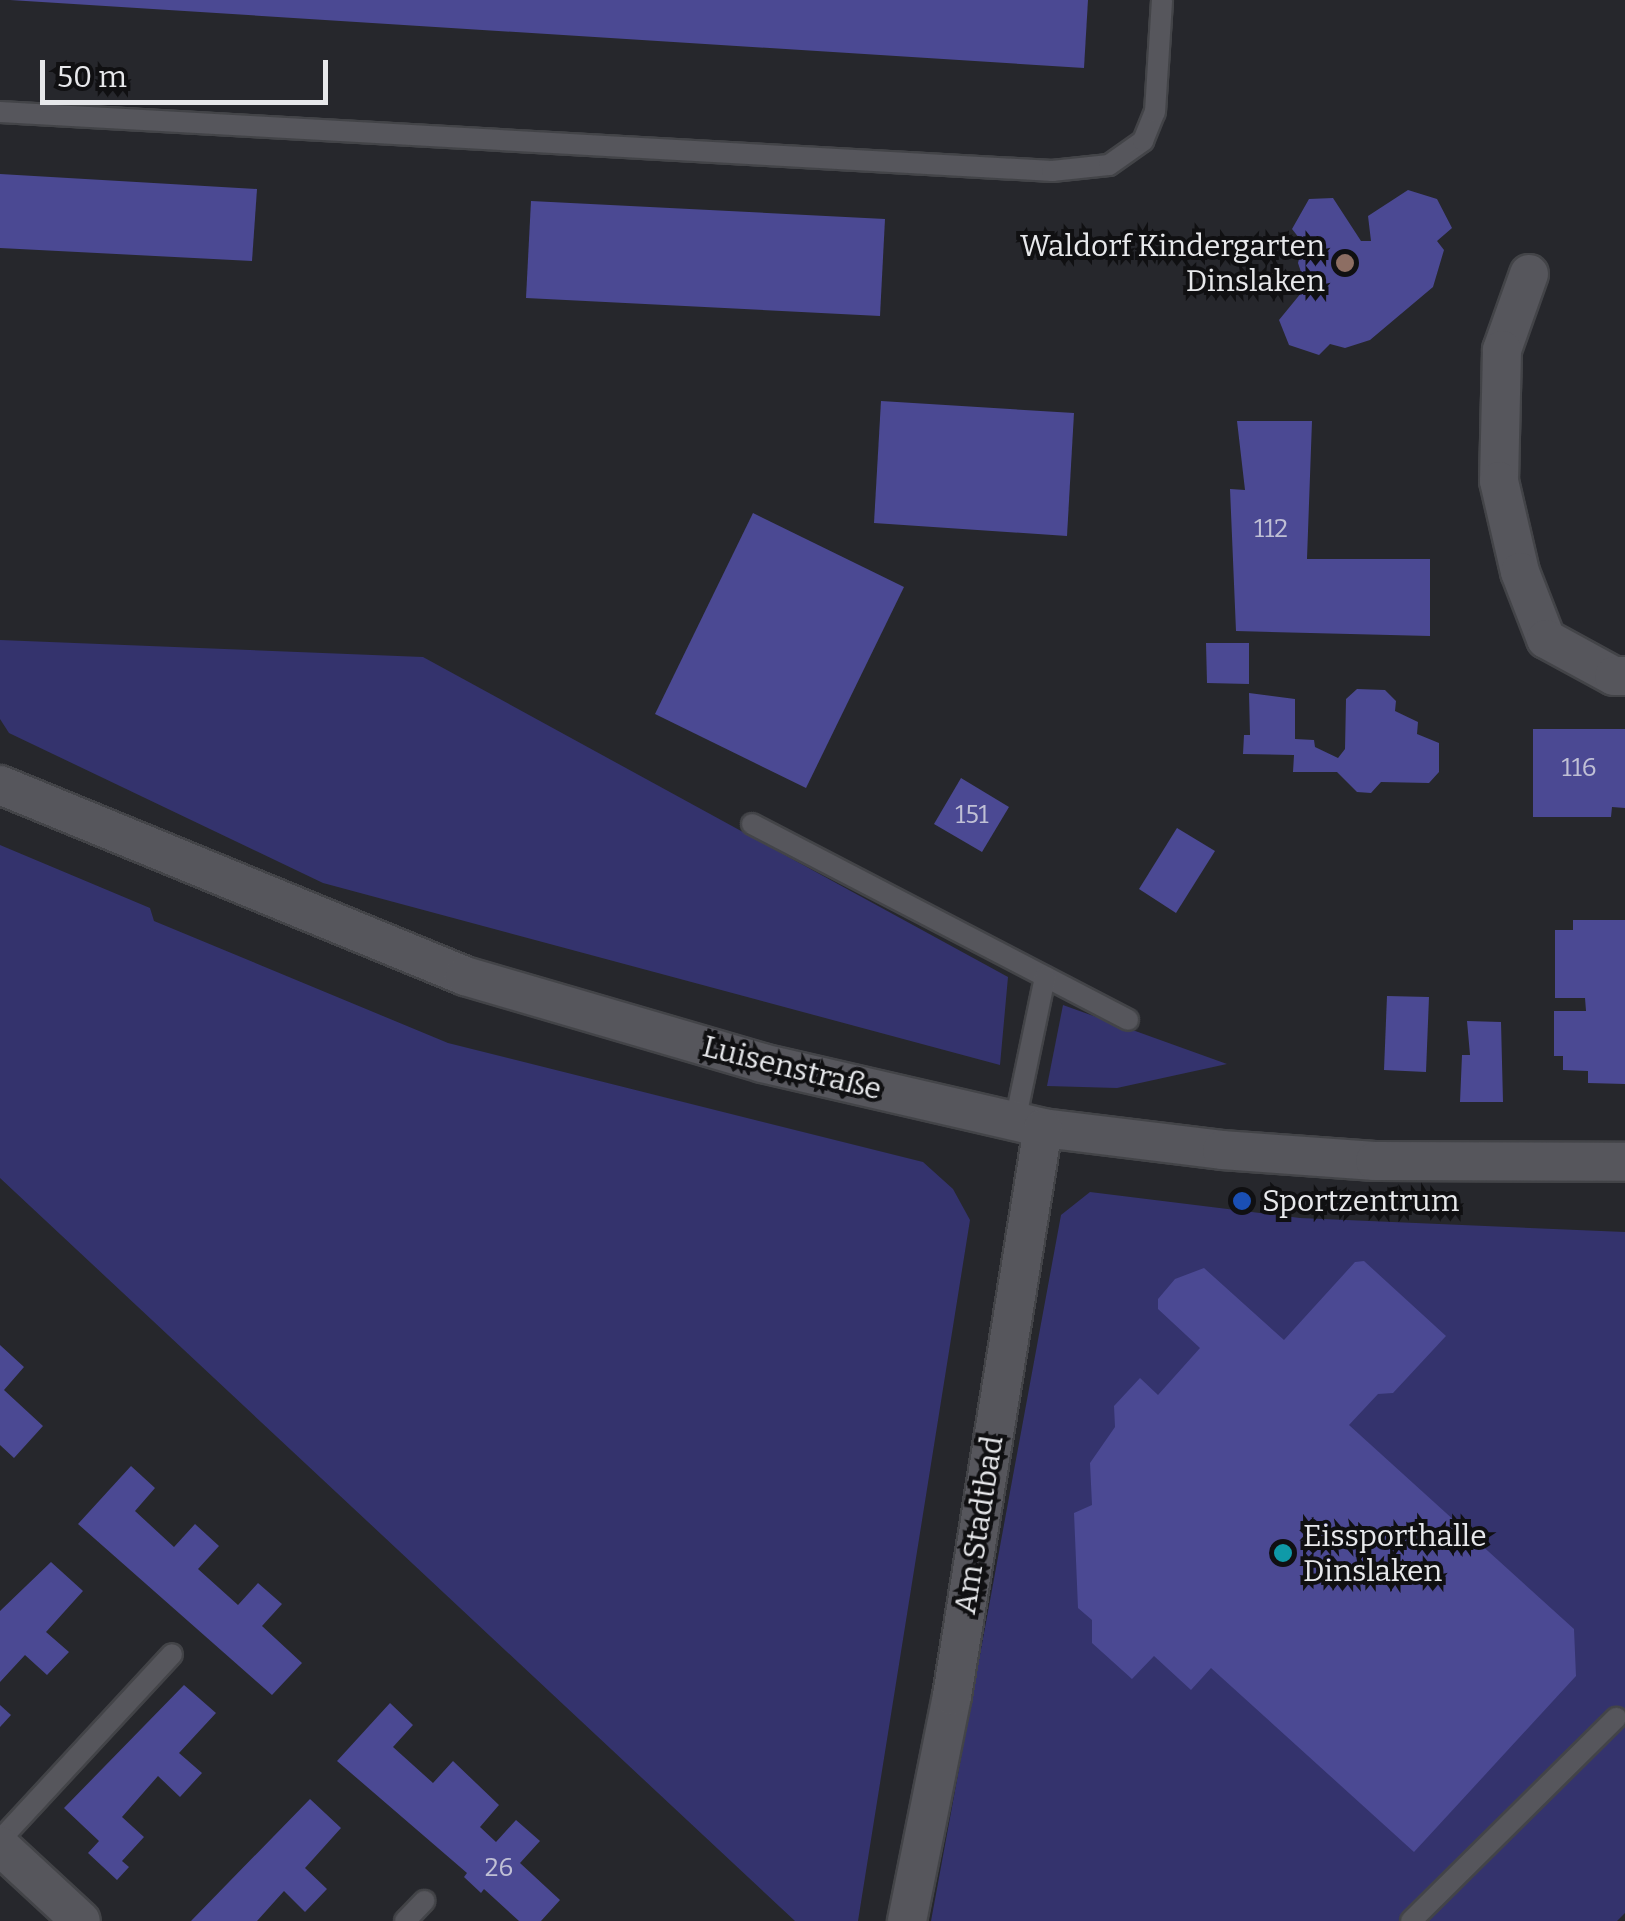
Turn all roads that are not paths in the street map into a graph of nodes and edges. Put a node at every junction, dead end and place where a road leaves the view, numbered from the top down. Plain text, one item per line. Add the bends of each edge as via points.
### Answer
1 (1162, 0) edge
2 (0, 112) edge
3 (1530, 274) dead end
4 (1625, 676) edge
5 (0, 785) edge
6 (752, 824) dead end
7 (1045, 976) junction
8 (1128, 1020) dead end
9 (1029, 1125) junction
10 (1625, 1162) edge
11 (172, 1654) dead end
12 (1616, 1718) dead end
13 (0, 1843) edge
14 (424, 1901) dead end
15 (1412, 1920) edge
16 (81, 1921) edge
17 (405, 1921) edge
18 (907, 1921) edge
19 (1430, 1921) edge

1 - 2 lane via 1155,112 1143,141 1109,165 1052,171
3 - 4 street via 1502,350 1499,482 1516,554 1546,640
5 - 9 street, Luisenstraße via 465,976 762,1064
6 - 7 lane
7 - 8 lane
7 - 9 lane
9 - 10 street, Luisenstraße via 1375,1162
9 - 18 street, Am Stadtbad via 952,1696
11 - 13 lane
12 - 15 lane
13 - 16 street
14 - 17 lane
15 - 19 lane

